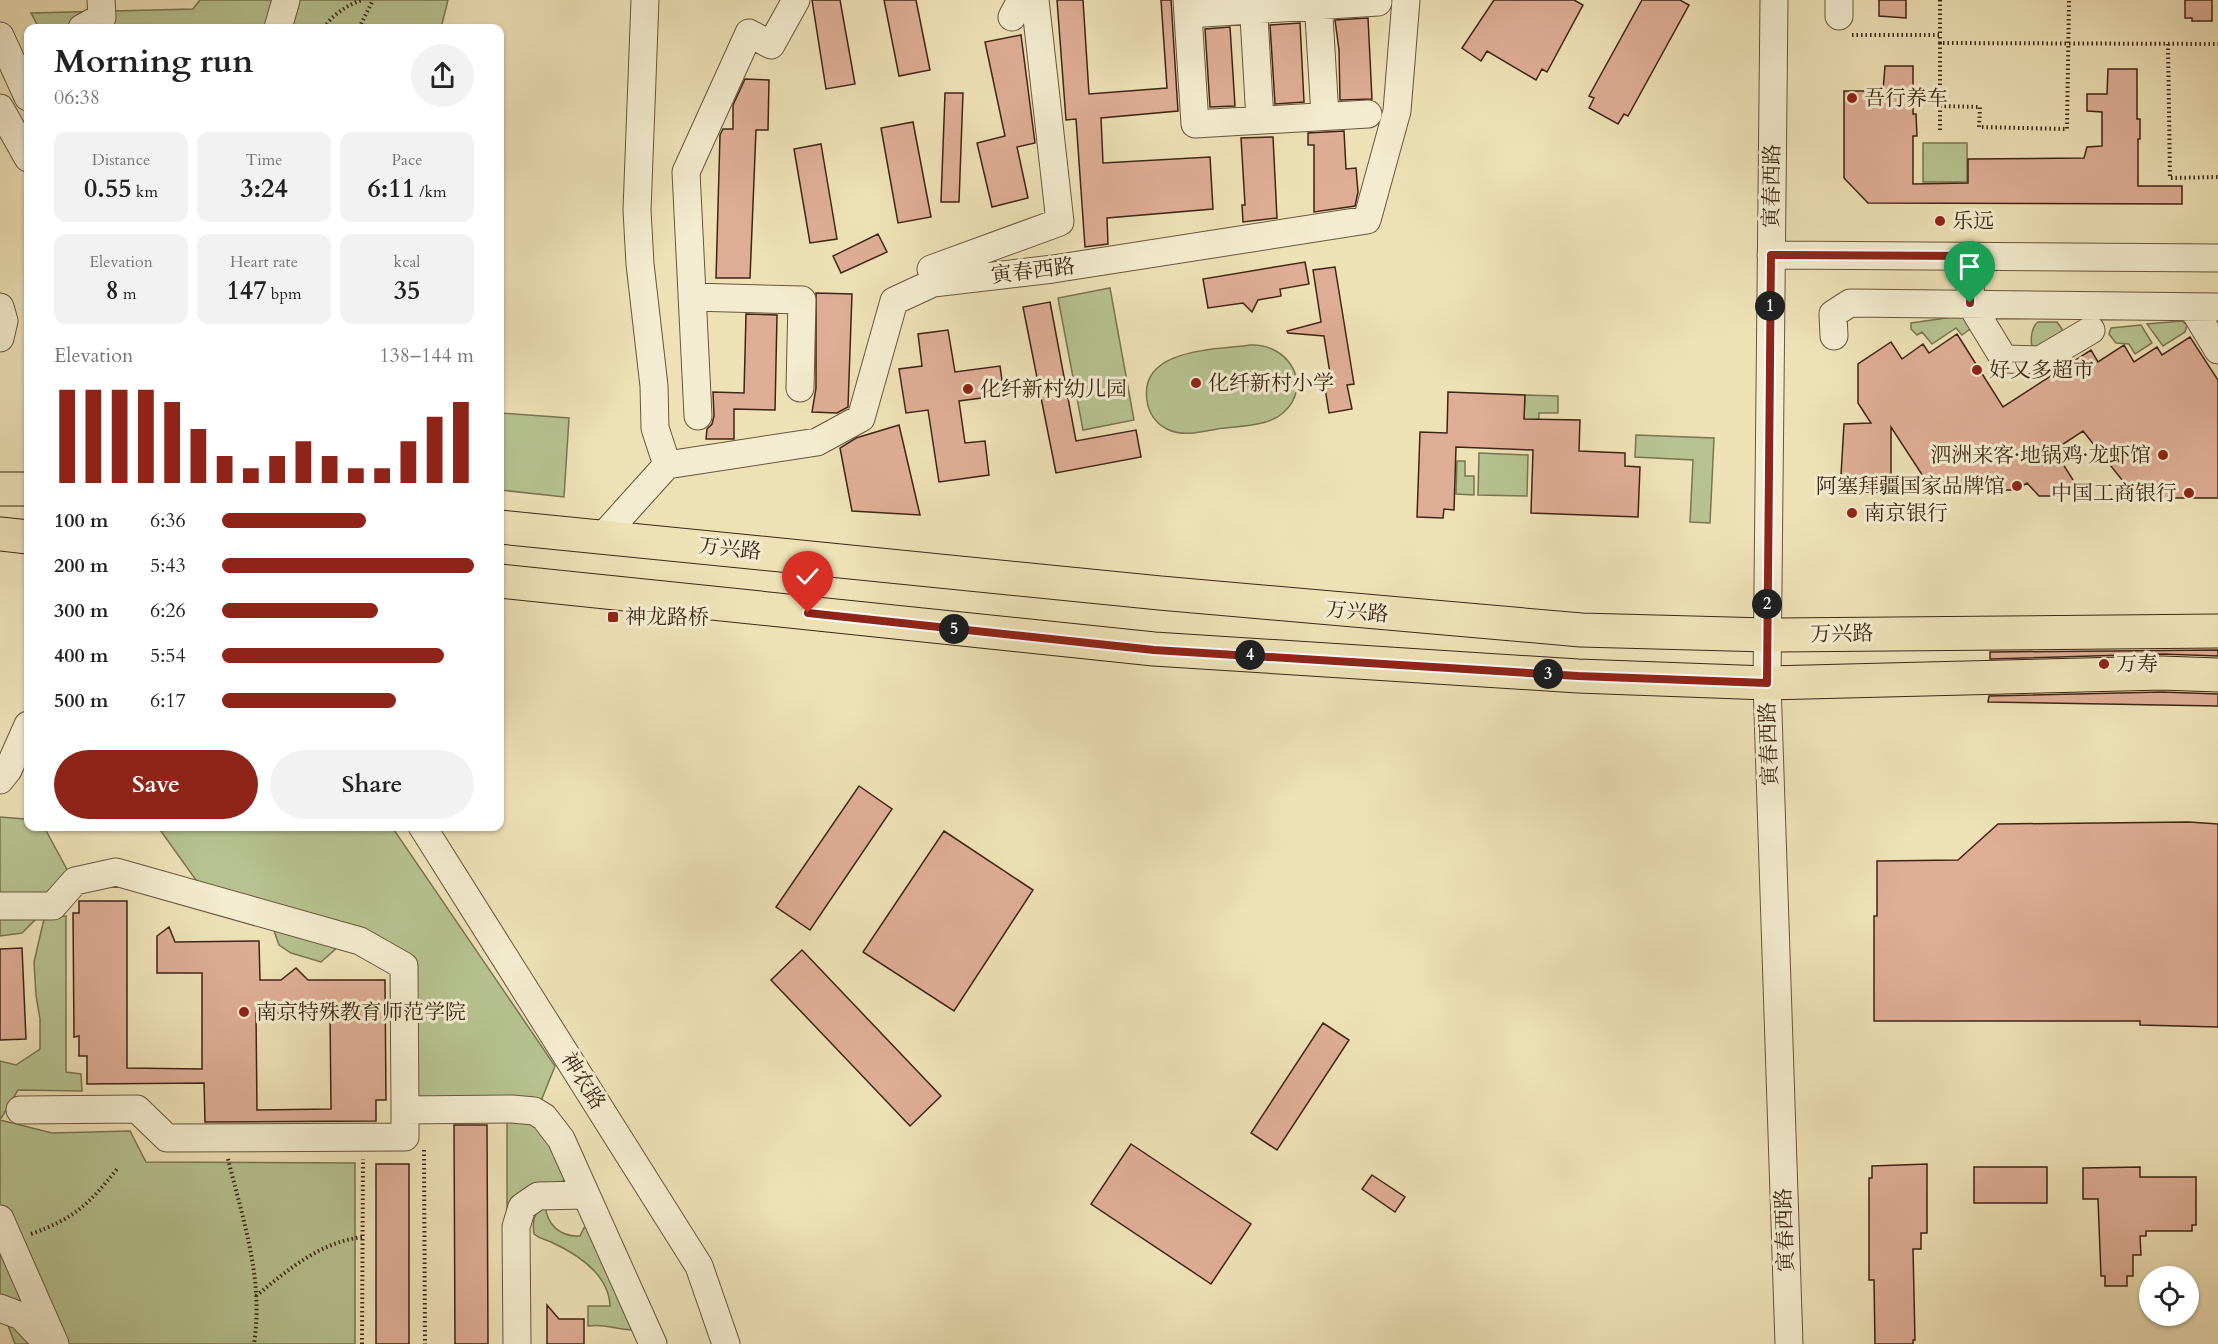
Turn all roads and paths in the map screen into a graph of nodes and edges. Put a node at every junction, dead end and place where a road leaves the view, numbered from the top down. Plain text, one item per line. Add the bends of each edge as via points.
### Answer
1 (101, 0) edge
2 (286, 0) edge
3 (362, 0) edge
4 (373, 0) edge
5 (645, 0) edge
6 (796, 0) edge
7 (1035, 0) edge
8 (1406, 0) edge
9 (1774, 0) edge
10 (1940, 0) edge
11 (2069, 0) edge
12 (1378, 2) dead end
13 (1318, 3) edge
14 (1253, 5) edge
15 (1188, 7) edge
16 (1843, 17) edge
17 (89, 24) edge
18 (279, 24) edge
19 (327, 24) edge
20 (361, 24) edge
21 (1940, 35) junction
22 (0, 36) edge
23 (1940, 43) junction
24 (2068, 44) junction
25 (2168, 44) junction
26 (2218, 44) edge
27 (21, 60) edge
28 (24, 76) edge
29 (1940, 106) junction
30 (0, 108) edge
31 (1368, 114) dead end
32 (1325, 116) junction
33 (1260, 120) junction
34 (1940, 132) dead end
35 (24, 151) edge
36 (2218, 177) edge
37 (1771, 255) junction
38 (1971, 256) junction
39 (2218, 258) edge
40 (931, 269) dead end
41 (692, 297) junction
42 (1970, 303) junction
43 (2076, 305) junction
44 (0, 307) edge
45 (2210, 309) edge
46 (1834, 336) dead end
47 (0, 338) edge
48 (2218, 350) edge
49 (800, 388) dead end
50 (698, 416) dead end
51 (667, 465) junction
52 (0, 489) edge
53 (24, 489) edge
54 (504, 527) edge
55 (0, 534) edge
56 (603, 536) junction
57 (24, 537) edge
58 (504, 581) edge
59 (2218, 631) edge
60 (1767, 634) junction
61 (2218, 675) edge
62 (1767, 683) junction
63 (24, 734) edge
64 (0, 780) edge
65 (425, 831) edge
66 (0, 906) edge
67 (20, 1110) dead end
68 (405, 1110) junction
69 (363, 1137) junction
70 (405, 1137) junction
71 (222, 1138) junction
72 (117, 1169) dead end
73 (586, 1195) junction
74 (5, 1231) edge
75 (363, 1237) junction
76 (256, 1297) junction
77 (0, 1308) edge
78 (48, 1344) edge
79 (55, 1344) edge
80 (254, 1344) edge
81 (362, 1344) edge
82 (425, 1344) edge
83 (517, 1344) edge
84 (653, 1344) edge
85 (726, 1344) edge
86 (1789, 1344) edge

1 - 17 street via 102,17
2 - 18 street
3 - 19 path via 350,4
4 - 20 path
5 - 51 street via 638,231 655,428
6 - 41 street via 771,45 749,33 686,172
7 - 40 street via 1060,222
8 - 51 street, 寅春西路 via 1398,111 1367,220 1053,269 933,283 894,301 861,418 817,442
9 - 37 street, 寅春西路
10 - 21 path
11 - 24 path
12 - 13 street
13 - 14 street
13 - 32 street
14 - 15 street
14 - 33 street
15 - 33 street via 1195,124
16 - 21 path
21 - 23 path
22 - 27 street
23 - 24 path
23 - 29 path
24 - 25 path
24 - 29 path via 2067,129 1979,128 1980,107
25 - 26 path
25 - 36 path via 2170,178
27 - 28 street
29 - 34 path
30 - 35 street
31 - 32 street
32 - 33 street
37 - 38 street
37 - 60 street, 寅春西路
38 - 39 street
38 - 42 street
41 - 49 street via 802,300
41 - 50 street
42 - 43 street
42 - 43 street via 2004,359 2040,360 2096,340
42 - 46 street via 1850,303 1833,314
43 - 45 street
44 - 47 street via 4,321
45 - 48 street
51 - 56 street
52 - 53 main road
54 - 56 main road, 万兴路
55 - 57 main road
56 - 60 main road, 万兴路 via 1337,610 1581,630
58 - 62 main road via 1154,650 1578,676
59 - 60 main road, 万兴路
60 - 62 street, 寅春西路
61 - 62 main road
62 - 86 street, 寅春西路
63 - 64 street
65 - 85 street, 神农路 via 699,1266
66 - 68 street via 53,906 75,881 116,872 360,941 404,966
67 - 71 street via 137,1109 167,1138
68 - 70 street
68 - 73 street via 534,1111 561,1138
69 - 70 street
69 - 71 street
69 - 75 path
70 - 82 path via 424,1148
71 - 76 path via 254,1264
72 - 74 path via 90,1202 58,1224
73 - 83 street via 538,1196 522,1207 516,1227 525,1249
73 - 84 street
74 - 79 street
75 - 76 path via 329,1245 306,1257
75 - 81 path
76 - 80 path
77 - 78 street via 21,1316

